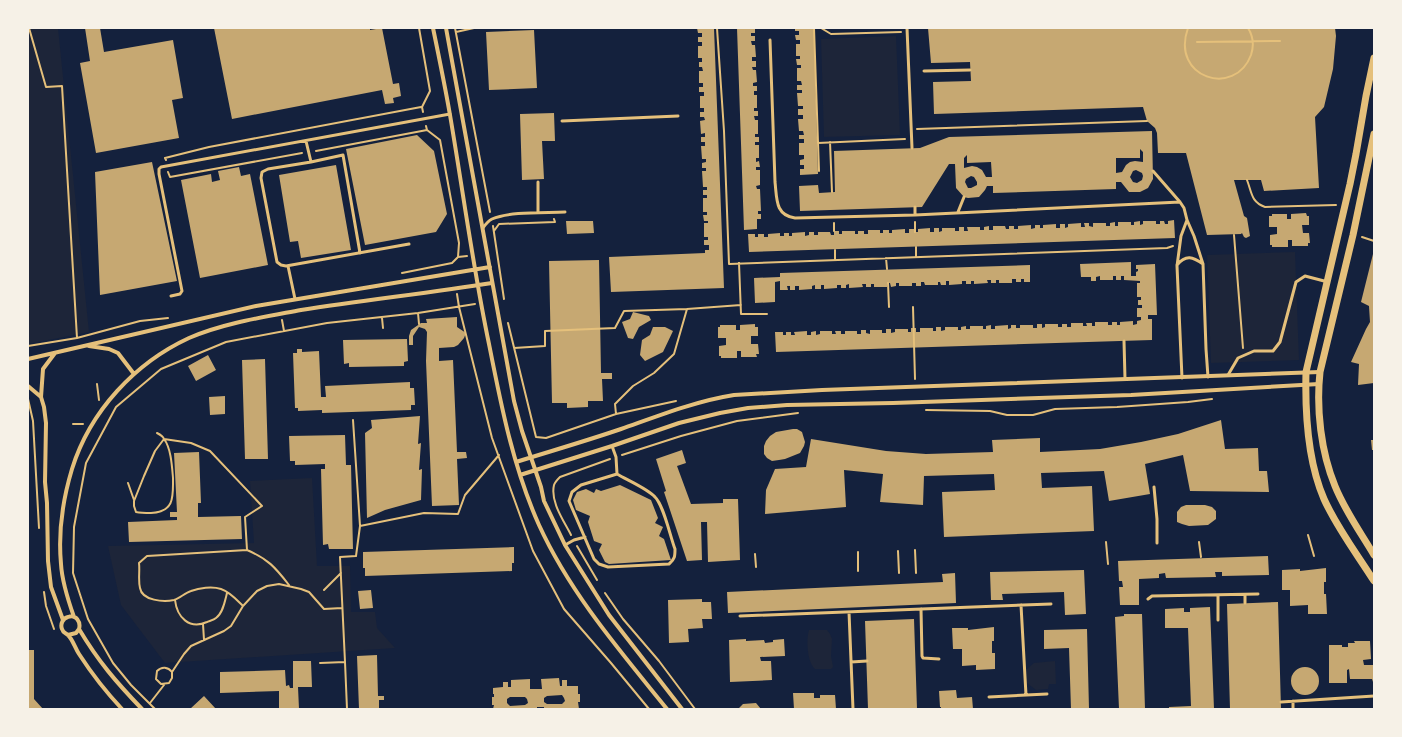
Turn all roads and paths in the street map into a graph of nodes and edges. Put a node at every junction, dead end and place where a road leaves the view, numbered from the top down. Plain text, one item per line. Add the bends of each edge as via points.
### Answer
1 (28, 28) edge
2 (419, 28) edge
3 (433, 28) edge
4 (446, 28) edge
5 (455, 28) edge
6 (474, 28) edge
7 (717, 28) edge
8 (814, 28) edge
9 (821, 28) edge
10 (907, 28) edge
11 (1188, 28) edge
12 (1248, 28) edge
13 (456, 32) junction
14 (901, 32) dead end
15 (770, 40) dead end
16 (1280, 41) dead end
17 (1197, 42) dead end
18 (1374, 58) edge
19 (970, 70) dead end
20 (924, 71) dead end
21 (450, 114) junction
22 (678, 116) dead end
23 (562, 121) dead end
24 (1147, 121) dead end
25 (911, 129) junction
26 (1374, 134) edge
27 (912, 139) junction
28 (306, 141) junction
29 (830, 142) junction
30 (818, 143) junction
31 (912, 148) dead end
32 (309, 152) junction
33 (311, 162) junction
34 (167, 166) junction
35 (819, 171) dead end
36 (1153, 171) dead end
37 (1248, 180) dead end
38 (538, 182) dead end
39 (832, 192) dead end
40 (964, 196) dead end
41 (1180, 202) junction
42 (1336, 205) dead end
43 (915, 207) dead end
44 (565, 212) dead end
45 (958, 212) junction
46 (538, 213) junction
47 (554, 213) junction
48 (915, 215) junction
49 (491, 220) junction
50 (1187, 220) junction
51 (483, 228) junction
52 (494, 231) junction
53 (915, 232) dead end
54 (1234, 234) dead end
55 (1353, 234) junction
56 (1176, 240) dead end
57 (1374, 241) edge
58 (409, 244) dead end
59 (916, 247) dead end
60 (835, 250) dead end
61 (360, 253) junction
62 (916, 257) junction
63 (886, 258) junction
64 (835, 260) junction
65 (739, 263) junction
66 (1203, 264) junction
67 (288, 266) junction
68 (1177, 266) junction
69 (490, 267) junction
70 (475, 269) junction
71 (887, 269) dead end
72 (402, 273) dead end
73 (1328, 282) junction
74 (492, 283) junction
75 (888, 283) dead end
76 (477, 285) junction
77 (172, 296) dead end
78 (295, 299) junction
79 (504, 299) dead end
80 (741, 305) junction
81 (889, 307) dead end
82 (913, 307) dead end
83 (686, 309) junction
84 (418, 313) junction
85 (767, 314) dead end
86 (169, 318) dead end
87 (382, 318) junction
88 (508, 320) dead end
89 (419, 324) dead end
90 (383, 328) dead end
91 (77, 338) junction
92 (1124, 341) dead end
93 (28, 346) edge
94 (86, 346) junction
95 (514, 348) junction
96 (56, 353) junction
97 (1244, 356) junction
98 (28, 359) edge
99 (1306, 372) junction
100 (1320, 372) junction
101 (134, 374) junction
102 (1228, 375) junction
103 (1208, 377) junction
104 (1182, 378) junction
105 (1125, 379) junction
106 (916, 382) dead end
107 (97, 384) dead end
108 (1319, 384) junction
109 (1306, 385) junction
110 (28, 386) edge
111 (41, 397) junction
112 (1219, 398) dead end
113 (681, 400) dead end
114 (96, 406) dead end
115 (925, 410) dead end
116 (799, 413) dead end
117 (616, 414) junction
118 (87, 419) dead end
119 (353, 420) dead end
120 (73, 424) dead end
121 (157, 433) dead end
122 (164, 439) junction
123 (612, 446) junction
124 (499, 455) junction
125 (531, 457) junction
126 (616, 457) junction
127 (516, 462) junction
128 (535, 470) junction
129 (617, 474) junction
130 (520, 475) junction
131 (128, 483) dead end
132 (1154, 487) dead end
133 (134, 501) junction
134 (360, 526) junction
135 (1308, 535) dead end
136 (585, 537) junction
137 (574, 540) junction
138 (1106, 542) dead end
139 (1199, 542) dead end
140 (1157, 543) dead end
141 (565, 545) junction
142 (246, 550) junction
143 (916, 550) dead end
144 (898, 551) dead end
145 (858, 552) dead end
146 (755, 554) dead end
147 (1374, 555) edge
148 (1314, 556) dead end
149 (1201, 557) dead end
150 (1108, 564) dead end
151 (756, 567) dead end
152 (858, 571) dead end
153 (341, 573) junction
154 (899, 573) dead end
155 (916, 573) dead end
156 (1374, 581) edge
157 (598, 582) dead end
158 (289, 585) junction
159 (602, 589) dead end
160 (324, 590) dead end
161 (227, 593) junction
162 (1258, 594) dead end
163 (1246, 595) junction
164 (1218, 596) junction
165 (1148, 599) dead end
166 (175, 600) junction
167 (1245, 603) dead end
168 (1051, 604) dead end
169 (1022, 605) junction
170 (243, 606) junction
171 (342, 608) junction
172 (921, 609) junction
173 (849, 612) junction
174 (740, 616) dead end
175 (74, 617) junction
176 (63, 620) junction
177 (1218, 620) dead end
178 (203, 624) junction
179 (79, 629) junction
180 (68, 635) junction
181 (204, 640) junction
182 (939, 659) dead end
183 (866, 661) dead end
184 (345, 662) junction
185 (851, 662) junction
186 (320, 663) dead end
187 (172, 672) junction
188 (164, 685) junction
189 (1047, 694) dead end
190 (1026, 695) junction
191 (1374, 696) edge
192 (989, 697) dead end
193 (1293, 701) junction
194 (1281, 702) dead end
195 (150, 703) junction
196 (122, 709) edge
197 (142, 709) edge
198 (155, 709) edge
199 (347, 709) edge
200 (649, 709) edge
201 (667, 709) edge
202 (682, 709) edge
203 (695, 709) edge
204 (853, 709) edge
205 (1293, 709) edge

1 - 91 path via 46,87 62,86
2 - 34 path via 430,91 422,107 209,147 165,158
3 - 21 street
4 - 51 street
5 - 13 path
6 - 13 path
7 - 65 path via 729,264
8 - 30 path
9 - 14 path via 831,34
10 - 25 lane
11 - 12 path via 1184,49 1193,68 1212,78 1223,78 1242,69 1248,61 1252,51 1252,40
13 - 49 path
15 - 48 lane via 773,159 780,210 786,217 795,218
16 - 17 path
18 - 73 street
19 - 20 lane
21 - 28 lane
21 - 70 street
22 - 23 lane
24 - 25 path
25 - 27 lane
26 - 55 street
27 - 29 path
27 - 31 lane
28 - 32 lane
28 - 34 lane
29 - 30 path
29 - 39 path
30 - 35 path
32 - 33 lane
32 - 34 path via 170,177
32 - 72 path via 427,130 440,140 459,243 458,257 452,263
33 - 61 lane via 343,155
33 - 67 lane via 262,172 277,262
34 - 77 lane via 159,168 159,174 182,291
36 - 41 lane
37 - 42 path via 1254,200 1265,207
38 - 46 lane
40 - 45 lane
41 - 45 lane
41 - 50 lane
43 - 48 lane
44 - 47 lane
45 - 48 lane
46 - 47 lane
46 - 49 lane via 512,214
47 - 52 path via 554,222 499,224
48 - 53 path
49 - 51 lane
49 - 52 path
50 - 66 lane
50 - 68 lane via 1181,236
51 - 69 street
52 - 79 path
54 - 97 path
55 - 57 path
55 - 100 street
56 - 62 path via 1172,247 1167,248
58 - 61 lane
59 - 62 path
60 - 64 path
61 - 67 lane
62 - 63 path
63 - 64 path
63 - 71 path
64 - 65 path
65 - 80 path
66 - 68 lane via 1194,258 1188,258 1181,260
66 - 103 lane
67 - 78 lane
68 - 104 lane
69 - 70 street
69 - 74 street
70 - 76 street
70 - 78 street
73 - 97 lane via 1305,276 1296,282 1280,342 1273,351 1254,351
73 - 99 street
74 - 76 street
74 - 125 street via 514,401
75 - 81 path
76 - 101 street via 326,306 234,324 190,338 163,352
76 - 127 street
78 - 94 street
80 - 83 path
80 - 85 path via 741,314
82 - 106 path
83 - 95 path via 624,311 615,328 545,331 545,346
83 - 117 path via 674,354 654,373 632,386 615,404
84 - 87 path
84 - 89 path
84 - 124 path via 459,307 492,438
86 - 91 path via 140,321
87 - 90 path
87 - 195 path via 327,322 226,342 161,369 116,408 86,463 74,527 73,573 88,619 113,663
88 - 95 path
91 - 93 path
92 - 105 lane
94 - 96 street
94 - 101 street via 118,353
95 - 117 path via 536,437 546,438
96 - 98 street
96 - 111 street via 43,369
97 - 102 lane via 1238,358
99 - 100 street
99 - 102 street
99 - 109 street
100 - 108 street
101 - 175 street via 109,401 85,435 68,482 61,528 61,564 66,593
102 - 103 street
103 - 104 street
104 - 105 street
105 - 125 street via 734,395 680,409
107 - 114 path via 100,400
108 - 109 street
108 - 147 street via 1324,446 1335,486
109 - 123 street via 1131,395 779,405 720,413 679,423
109 - 156 street via 1308,430 1324,499
110 - 111 street
111 - 176 street via 46,423 48,561 51,586
112 - 115 path via 1117,407 1055,409 1033,415 1007,415 990,411
113 - 117 path
116 - 126 path via 737,421
118 - 120 path via 83,425
119 - 134 path
121 - 122 path
122 - 133 path via 155,451
122 - 133 path via 172,461 173,496 169,506 158,513 140,513 136,512
122 - 142 path via 191,443 210,451 262,506 245,517
123 - 126 lane
123 - 128 street
124 - 134 path via 465,495 458,514 424,513
124 - 200 path via 533,551 564,610
125 - 127 street
125 - 128 street
126 - 129 lane
126 - 137 path via 560,477 554,484 554,498
127 - 130 street
128 - 130 street
128 - 141 street via 544,501
129 - 136 lane via 581,485 572,492 569,501
129 - 136 lane via 655,497 675,549 674,560 669,564 608,567 594,559
130 - 201 street via 539,525 566,575 604,631
131 - 133 path
132 - 140 lane
134 - 153 path via 356,556 340,557
135 - 148 path
136 - 137 lane
137 - 141 lane
137 - 157 path
138 - 150 path
139 - 149 path
141 - 202 street via 609,615
142 - 158 path via 275,567
142 - 166 path via 147,556 140,564 142,595 160,600
143 - 155 path
144 - 154 path
145 - 152 path
146 - 151 path
153 - 160 path
153 - 171 path
158 - 170 path via 267,586 257,591
158 - 171 path via 310,592 324,609
159 - 203 path
161 - 166 path via 222,589 209,588 190,591
161 - 170 path
161 - 178 path via 223,608 216,618
162 - 163 lane
163 - 164 lane
163 - 167 lane
164 - 165 lane via 1152,596
164 - 177 lane
166 - 178 path via 176,609 182,617 192,624
168 - 169 lane
169 - 172 lane
169 - 190 lane
170 - 181 path via 231,626
171 - 184 path
172 - 173 lane
172 - 182 lane via 922,656 927,659
173 - 174 lane
173 - 185 lane
175 - 176 street
175 - 179 street via 78,620
176 - 180 street via 62,629
178 - 181 path
179 - 180 street via 76,634
179 - 197 street via 99,661
180 - 196 street via 94,676
181 - 187 path via 191,646
183 - 185 lane
184 - 186 path
184 - 199 path
185 - 204 lane
187 - 188 path via 171,681
187 - 188 path via 165,667 157,671 156,679
188 - 195 path
189 - 190 lane
190 - 192 lane
191 - 193 lane
193 - 194 lane
193 - 205 lane
195 - 198 path

